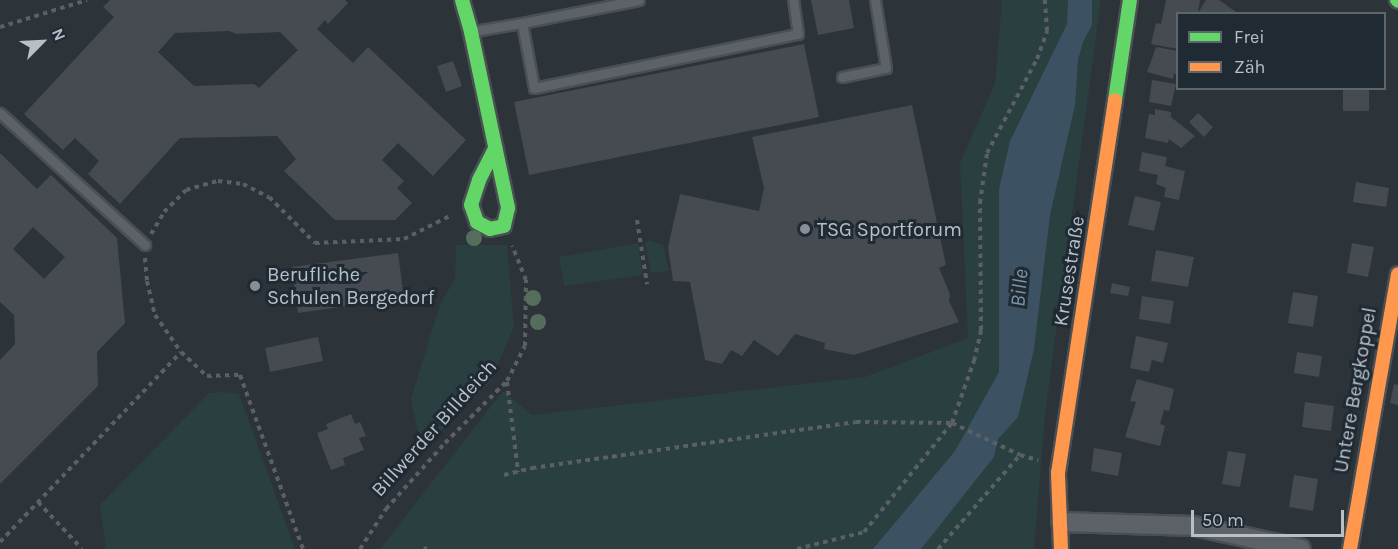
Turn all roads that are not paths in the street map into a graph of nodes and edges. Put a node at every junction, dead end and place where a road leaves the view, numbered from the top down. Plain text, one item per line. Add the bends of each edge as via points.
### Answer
1 (462, 0) edge
2 (639, 0) edge
3 (793, 0) edge
4 (875, 0) edge
5 (1130, 0) edge
6 (522, 23) junction
7 (471, 32) junction
8 (842, 77) dead end
9 (0, 113) edge
10 (495, 148) junction
11 (145, 245) road end
12 (1398, 274) edge
13 (1061, 522) junction
14 (1061, 549) edge
15 (1301, 549) edge
16 (1350, 549) edge

1 - 7 street
2 - 6 lane
3 - 6 lane via 798,34 534,88
4 - 8 lane via 886,68
5 - 13 street, Krusestraße via 1059,465
6 - 7 lane
7 - 10 street
9 - 11 lane
10 - 10 street via 508,208 504,226 490,230 477,222 471,205
12 - 16 street, Untere Bergkoppel
13 - 14 street, Krusestraße
13 - 15 street via 1194,525

